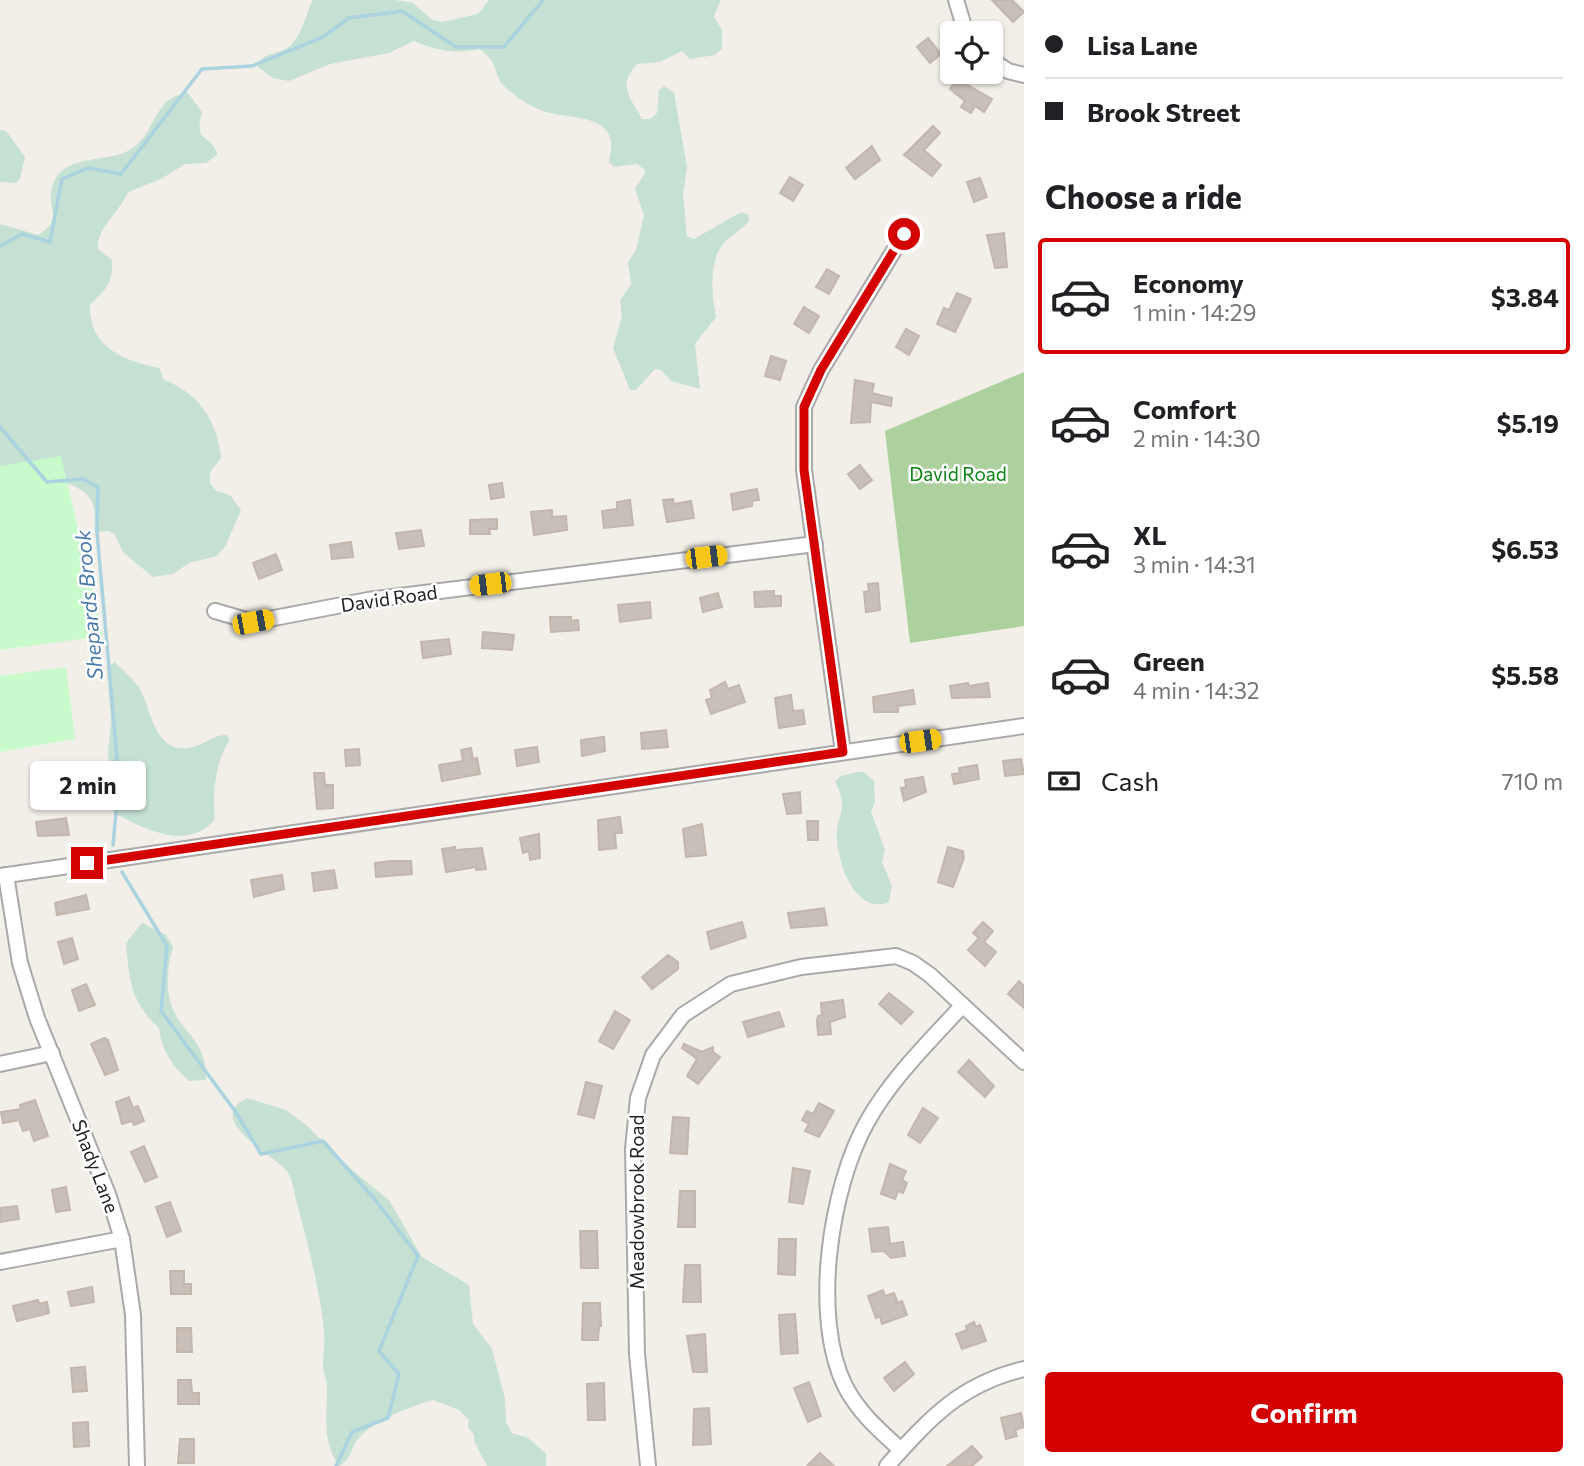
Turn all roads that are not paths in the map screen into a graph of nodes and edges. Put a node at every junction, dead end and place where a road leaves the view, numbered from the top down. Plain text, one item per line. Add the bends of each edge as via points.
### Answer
1 (956, 0) edge
2 (963, 21) edge
3 (1003, 68) edge
4 (1024, 75) edge
5 (904, 234) dead end
6 (814, 544) junction
7 (215, 611) dead end
8 (1024, 726) edge
9 (843, 752) junction
10 (3, 876) edge
11 (961, 1007) junction
12 (52, 1053) junction
13 (1024, 1062) edge
14 (0, 1064) edge
15 (122, 1239) junction
16 (0, 1262) edge
17 (1024, 1369) edge
18 (901, 1450) junction
19 (137, 1466) edge
20 (648, 1466) edge
21 (887, 1466) edge

1 - 2 street
3 - 4 street
5 - 6 street via 807,395 802,421 804,470
6 - 7 street, David Road via 368,600 253,622
6 - 9 street
8 - 9 street
9 - 10 street
10 - 12 street, Shady Lane via 20,963
11 - 13 street, Meadowbrook Road
11 - 18 street via 868,1121 848,1161 832,1230 830,1318 840,1375 866,1419
11 - 20 street, Meadowbrook Road via 930,975 905,958 885,956 769,973 731,984 683,1015 653,1055 638,1098 633,1149 637,1354
12 - 14 street
12 - 15 street, Shady Lane
15 - 16 street
15 - 19 street, Shady Lane via 132,1315
17 - 18 street via 991,1378 953,1398
18 - 21 street

